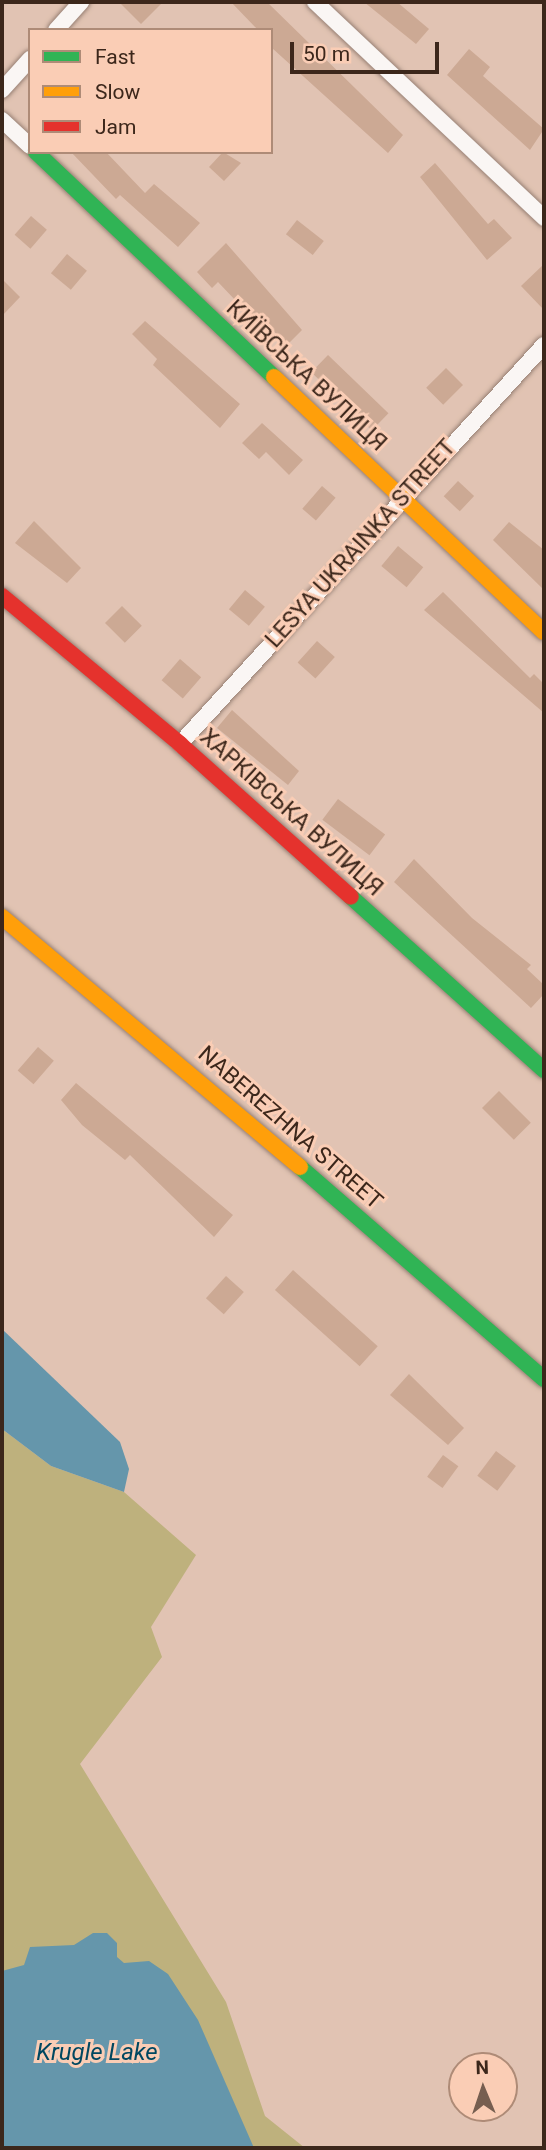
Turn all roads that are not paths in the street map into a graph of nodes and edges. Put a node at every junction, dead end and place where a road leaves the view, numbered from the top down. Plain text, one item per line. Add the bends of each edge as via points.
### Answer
1 (81, 2) edge
2 (315, 2) edge
3 (58, 28) edge
4 (28, 61) edge
5 (2, 90) edge
6 (2, 120) edge
7 (28, 144) edge
8 (38, 154) edge
9 (544, 218) edge
10 (544, 345) edge
11 (402, 498) junction
12 (2, 596) edge
13 (544, 632) edge
14 (180, 744) junction
15 (2, 918) edge
16 (544, 1070) edge
17 (544, 1379) edge

1 - 3 street
2 - 9 street
4 - 5 street
6 - 7 street
8 - 11 street, КИЇВСЬКА ВУЛИЦЯ
10 - 11 street, LESYA UKRAINKA STREET
11 - 13 street, КИЇВСЬКА ВУЛИЦЯ
11 - 14 street, LESYA UKRAINKA STREET
12 - 14 street, ХАРКІВСЬКА ВУЛИЦЯ
14 - 16 street, ХАРКІВСЬКА ВУЛИЦЯ
15 - 17 street, NABEREZHNA STREET via 155,1042

